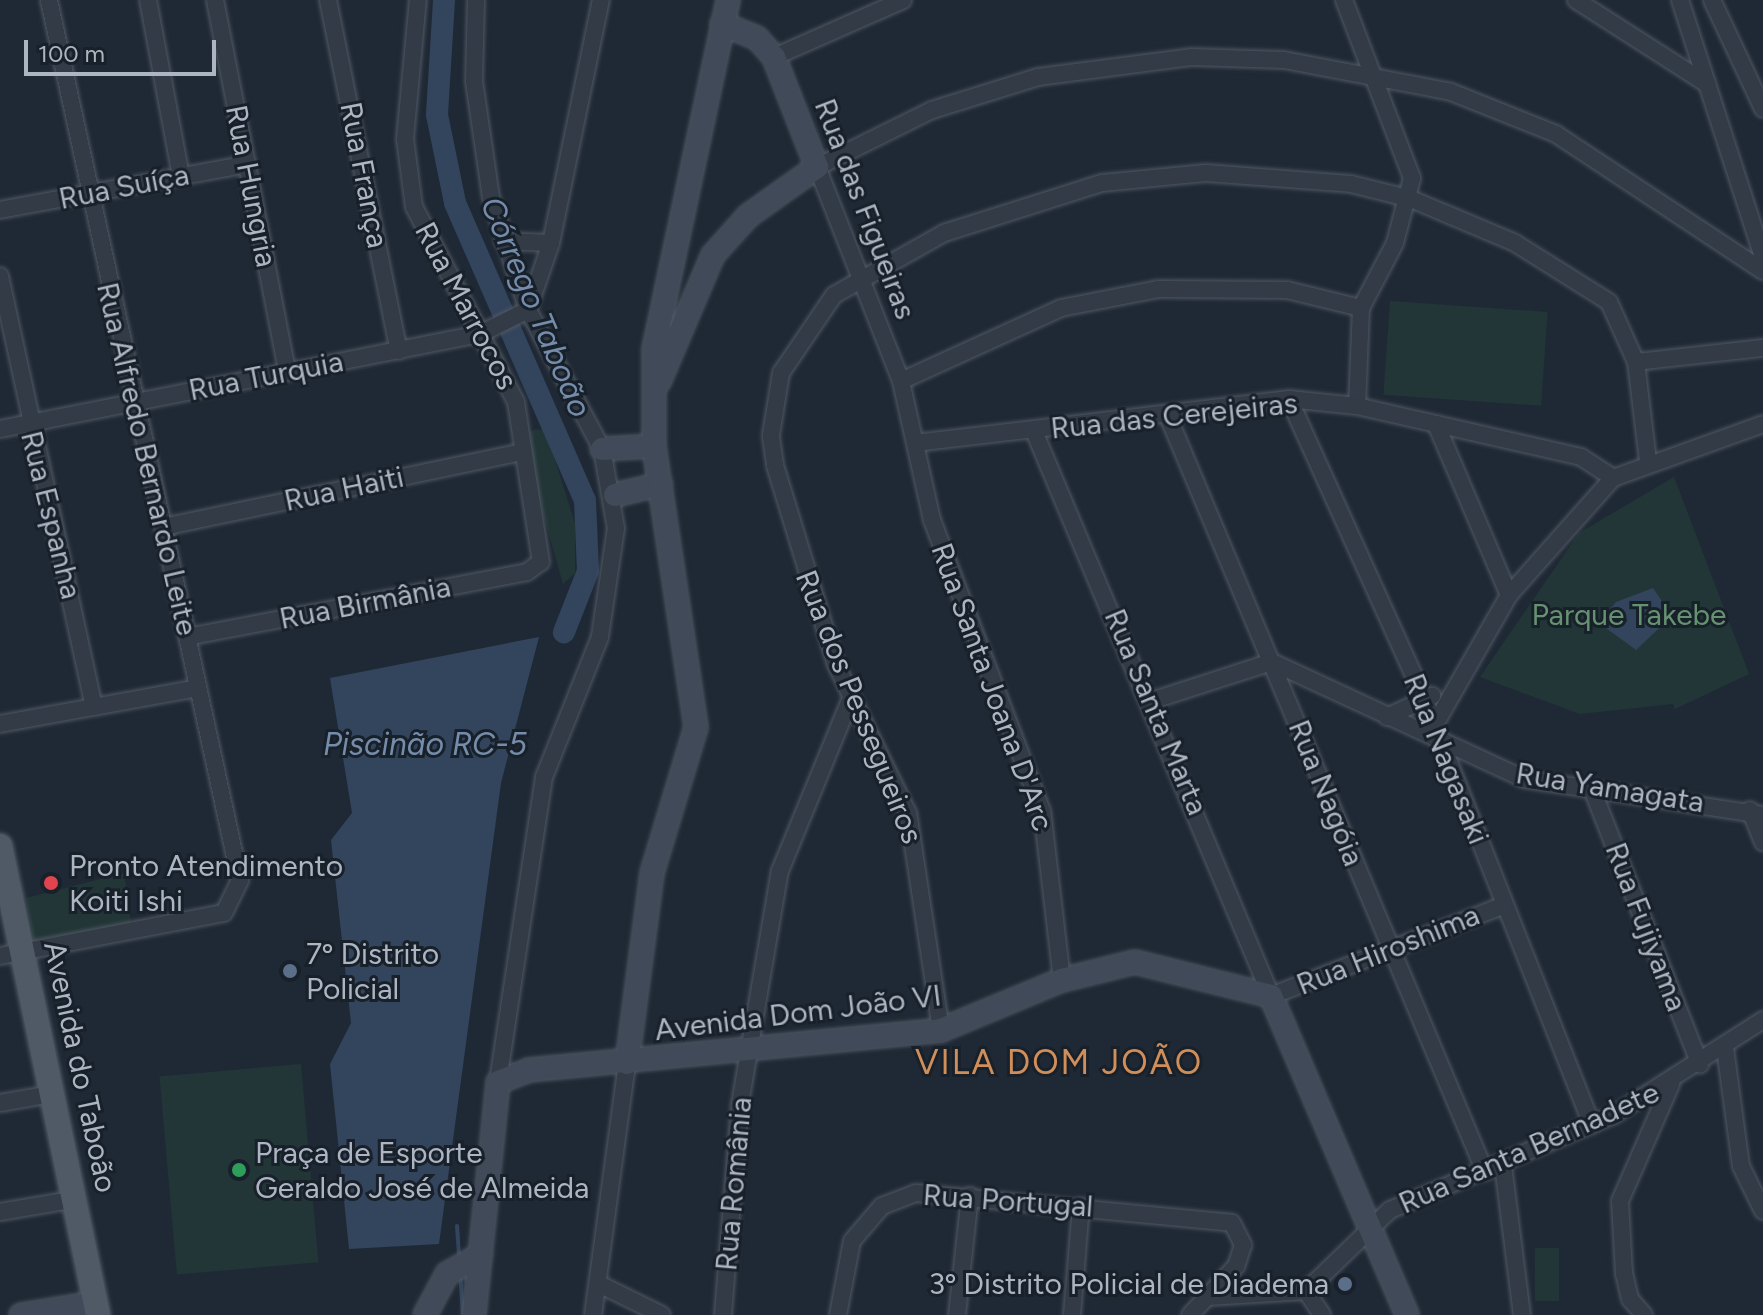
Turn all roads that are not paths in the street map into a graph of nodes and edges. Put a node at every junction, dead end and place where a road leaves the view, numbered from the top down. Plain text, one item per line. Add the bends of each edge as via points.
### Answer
1 (49, 0) edge
2 (148, 0) edge
3 (215, 0) edge
4 (328, 0) edge
5 (418, 0) edge
6 (476, 0) edge
7 (601, 0) edge
8 (728, 0) edge
9 (903, 0) edge
10 (1344, 0) edge
11 (1576, 0) edge
12 (1680, 0) edge
13 (1712, 0) edge
14 (722, 24) junction
15 (774, 57) junction
16 (1375, 76) junction
17 (1707, 84) junction
18 (1763, 109) edge
19 (248, 164) junction
20 (817, 167) junction
21 (181, 176) junction
22 (87, 195) junction
23 (1411, 199) junction
24 (0, 210) edge
25 (675, 232) junction
26 (503, 241) junction
27 (551, 243) junction
28 (713, 255) junction
29 (1763, 257) edge
30 (1763, 271) edge
31 (0, 276) edge
32 (856, 278) junction
33 (1361, 308) junction
34 (526, 311) junction
35 (485, 332) junction
36 (1763, 348) edge
37 (399, 351) junction
38 (1636, 362) junction
39 (287, 372) junction
40 (901, 381) junction
41 (653, 398) junction
42 (1289, 399) junction
43 (136, 402) junction
44 (1357, 406) junction
45 (1167, 414) junction
46 (28, 423) junction
47 (1436, 424) junction
48 (1763, 424) edge
49 (0, 429) edge
50 (1034, 431) junction
51 (915, 443) junction
52 (654, 446) junction
53 (602, 449) junction
54 (521, 452) junction
55 (1648, 461) junction
56 (1613, 478) junction
57 (661, 484) junction
58 (615, 495) junction
59 (168, 526) junction
60 (541, 562) joint
61 (1509, 595) junction
62 (187, 637) junction
63 (1272, 662) junction
64 (198, 688) junction
65 (1423, 696) junction
66 (1450, 696) junction
67 (850, 700) junction
68 (1151, 701) junction
69 (94, 707) junction
70 (1387, 717) junction
71 (0, 724) edge
72 (1437, 733) junction
73 (1592, 789) junction
74 (1756, 812) edge
75 (1763, 843) edge
76 (0, 846) edge
77 (1504, 905) junction
78 (1390, 950) junction
79 (10, 955) edge
80 (1062, 980) junction
81 (1271, 996) junction
82 (1763, 1020) edge
83 (941, 1030) junction
84 (1725, 1048) junction
85 (747, 1053) junction
86 (627, 1063) junction
87 (1700, 1065) junction
88 (498, 1082) junction
89 (1671, 1084) junction
90 (52, 1094) junction
91 (0, 1103) edge
92 (1592, 1125) junction
93 (1503, 1165) junction
94 (1485, 1172) junction
95 (970, 1196) junction
96 (76, 1199) junction
97 (1081, 1206) junction
98 (1763, 1211) edge
99 (0, 1212) edge
100 (1371, 1230) junction
101 (481, 1254) junction
102 (599, 1284) junction
103 (1306, 1291) junction
104 (1208, 1297) junction
105 (97, 1309) edge
106 (21, 1315) edge
107 (425, 1315) edge
108 (474, 1315) edge
109 (593, 1315) edge
110 (662, 1315) edge
111 (723, 1315) edge
112 (838, 1315) edge
113 (957, 1315) edge
114 (1072, 1315) edge
115 (1190, 1315) edge
116 (1322, 1315) edge
117 (1407, 1315) edge
118 (1522, 1315) edge
119 (1644, 1315) edge

1 - 22 street, Rua Alfredo Bernardo Leite
2 - 21 street
3 - 19 street, Rua Hungria
4 - 37 street, Rua França
5 - 35 street, Rua Marrocos via 407,175 428,239
6 - 26 street via 481,142
7 - 27 street
8 - 14 street
9 - 15 street
10 - 16 street
11 - 17 street
12 - 17 street
13 - 18 street
14 - 15 street, Rua das Figueiras via 757,38
14 - 25 street
15 - 20 street, Rua das Figueiras
16 - 20 street via 1227,56 1067,73 932,110
16 - 23 street via 1409,161
16 - 30 street via 1451,92 1567,139
17 - 29 street
19 - 21 street, Rua Suíça
19 - 39 street, Rua Hungria
20 - 28 street via 748,216
20 - 32 street, Rua das Figueiras
21 - 22 street, Rua Suíça
22 - 24 street, Rua Suíça
22 - 43 street, Rua Alfredo Bernardo Leite
23 - 32 street, Rua dos Pessegueiros via 1259,174 1102,183 944,233
23 - 33 street
23 - 38 street, Rua dos Pessegueiros via 1582,281 1618,312
25 - 28 street via 692,249
25 - 41 street via 661,290
26 - 27 street
26 - 34 street
27 - 34 street
28 - 41 street
31 - 46 street, Rua Espanha
32 - 40 street, Rua das Figueiras
32 - 67 street, Rua dos Pessegueiros via 793,348 781,373 771,435 796,544
33 - 40 street via 1287,290 1159,289 1061,308
33 - 44 street
34 - 35 street, Rua Turquia
34 - 53 street
35 - 37 street, Rua Turquia
35 - 54 street, Rua Marrocos via 516,402
36 - 38 street
37 - 39 street, Rua Turquia
38 - 55 street, Rua dos Pessegueiros
39 - 43 street, Rua Turquia
40 - 51 street, Rua das Figueiras
41 - 52 street
42 - 44 street, Rua das Cerejeiras
42 - 45 street, Rua das Cerejeiras
42 - 65 street, Rua Nagasaki
43 - 46 street, Rua Turquia
43 - 59 street, Rua Alfredo Bernardo Leite
44 - 47 street, Rua das Cerejeiras
45 - 50 street, Rua das Cerejeiras
45 - 63 street, Rua Nagóia
46 - 49 street, Rua Turquia
46 - 69 street, Rua Espanha
47 - 56 street, Rua das Cerejeiras via 1581,457
47 - 61 street
48 - 55 street
50 - 51 street, Rua das Cerejeiras
50 - 68 street, Rua Santa Marta
51 - 80 street, Rua Santa Joana D'Arc via 932,520 1042,811
52 - 53 street
52 - 57 street
53 - 58 street
54 - 59 street, Rua Haiti
54 - 60 street, Rua Marrocos
55 - 56 street
56 - 61 street
57 - 58 street
57 - 86 street via 696,727 652,873
58 - 88 street via 610,602 550,750
59 - 62 street, Rua Alfredo Bernardo Leite
60 - 62 street, Rua Birmânia via 527,572
61 - 66 street
62 - 64 street, Rua Alfredo Bernardo Leite
63 - 68 street
63 - 70 street, Rua Yamagata
63 - 78 street, Rua Nagóia
64 - 69 street
64 - 79 street, Rua Alfredo Bernardo Leite via 240,880 224,913
65 - 66 street
65 - 70 street
65 - 72 street, Rua Nagasaki
66 - 72 street
67 - 83 street, Rua dos Pessegueiros via 896,780 917,845
67 - 85 street, Rua România via 791,828
68 - 81 street, Rua Santa Marta
69 - 71 street
70 - 72 street, Rua Yamagata
72 - 73 street, Rua Yamagata via 1524,779
72 - 77 street, Rua Nagasaki
73 - 74 street, Rua Yamagata
73 - 87 street, Rua Fujiyama
74 - 75 street
76 - 79 main road, Avenida do Taboão
77 - 78 street, Rua Hiroshima
77 - 92 street, Rua Nagasaki
78 - 81 street, Rua Hiroshima
78 - 94 street, Rua Nagóia
79 - 90 main road, Avenida do Taboão
80 - 81 street, Avenida Dom João VI via 1135,962
80 - 83 street, Avenida Dom João VI
81 - 100 street
82 - 84 street, Rua Santa Bernadete
83 - 85 street, Avenida Dom João VI
84 - 87 street, Rua Santa Bernadete
84 - 98 street via 1741,1166
85 - 86 street, Avenida Dom João VI
85 - 111 street, Rua România
86 - 88 street, Avenida Dom João VI via 529,1070
86 - 102 street
87 - 89 street, Rua Santa Bernadete
88 - 101 street
89 - 92 street, Rua Santa Bernadete
89 - 119 street via 1620,1201 1624,1274 1630,1299
90 - 91 street
90 - 96 main road, Avenida do Taboão
92 - 93 street, Rua Santa Bernadete
93 - 94 street, Rua Santa Bernadete
93 - 118 street
94 - 100 street, Rua Santa Bernadete via 1390,1210
95 - 97 street, Rua Portugal
95 - 112 street, Rua Portugal via 916,1193 882,1206 852,1241
95 - 113 street
96 - 99 street
96 - 105 main road, Avenida do Taboão
97 - 104 street, Rua Portugal via 1232,1223 1243,1245 1236,1266
97 - 114 street
100 - 103 street, Rua Santa Bernadete
100 - 117 street
101 - 107 street via 447,1274
101 - 108 street
102 - 109 street
102 - 110 street
103 - 104 street
103 - 116 street
104 - 115 street
105 - 106 street

